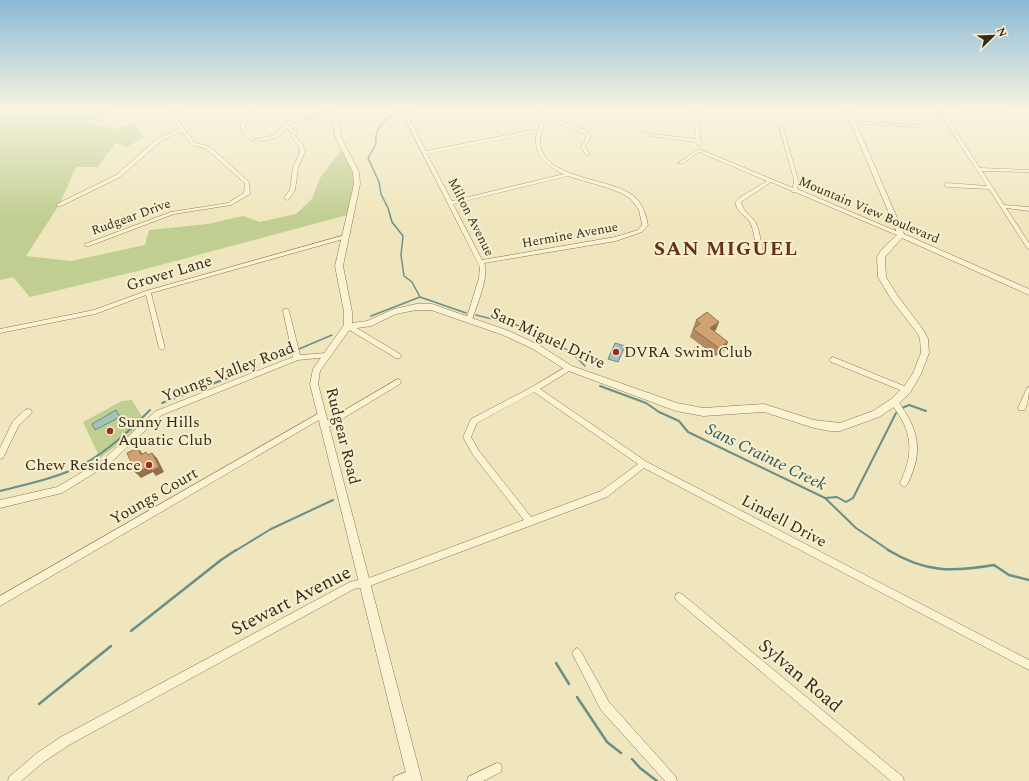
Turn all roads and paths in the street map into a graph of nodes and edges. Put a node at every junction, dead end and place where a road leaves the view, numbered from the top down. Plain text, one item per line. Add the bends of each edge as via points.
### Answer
1 (153, 145) edge
2 (200, 145) edge
3 (300, 145) edge
4 (342, 145) edge
5 (421, 145) edge
6 (463, 145) edge
7 (539, 145) edge
8 (584, 145) edge
9 (698, 145) edge
10 (786, 145) edge
11 (863, 145) edge
12 (963, 145) edge
13 (699, 150) junction
14 (425, 153) junction
15 (588, 154) dead end
16 (680, 163) dead end
17 (978, 169) junction
18 (1029, 171) edge
19 (568, 175) junction
20 (770, 181) junction
21 (947, 185) dead end
22 (990, 188) junction
23 (794, 191) junction
24 (287, 198) dead end
25 (451, 204) junction
26 (59, 205) dead end
27 (1003, 206) junction
28 (1029, 209) edge
29 (901, 235) junction
30 (345, 237) junction
31 (87, 244) dead end
32 (1029, 246) edge
33 (760, 252) dead end
34 (481, 262) junction
35 (148, 292) junction
36 (1029, 292) edge
37 (286, 311) dead end
38 (469, 320) junction
39 (348, 326) junction
40 (0, 331) edge
41 (162, 348) dead end
42 (326, 355) junction
43 (398, 356) dead end
44 (297, 358) junction
45 (833, 360) dead end
46 (569, 368) junction
47 (398, 382) dead end
48 (534, 390) junction
49 (907, 390) junction
50 (1029, 390) edge
51 (894, 402) junction
52 (1022, 408) dead end
53 (28, 412) dead end
54 (323, 421) junction
55 (0, 456) edge
56 (644, 464) junction
57 (904, 483) dead end
58 (0, 504) edge
59 (530, 522) junction
60 (363, 583) junction
61 (679, 597) dead end
62 (0, 601) edge
63 (577, 653) dead end
64 (1029, 665) edge
65 (497, 768) dead end
66 (414, 778) edge
67 (13, 781) edge
68 (398, 781) edge
69 (472, 781) edge
70 (672, 781) edge
71 (899, 781) edge

1 - 26 street via 118,176
2 - 31 street, Rudgear Drive via 207,147 247,183 247,194 229,204 173,213
3 - 24 street via 303,149 295,169 293,192
4 - 30 street via 356,172 357,184
5 - 14 street, Milton Avenue
6 - 14 street
7 - 19 street, Hermine Avenue via 548,162
8 - 15 street via 583,148
9 - 13 street
10 - 23 street via 796,180
11 - 29 street
12 - 17 street
13 - 16 street
13 - 20 street, Mountain View Boulevard
14 - 25 street, Milton Avenue
17 - 18 street
17 - 22 street
19 - 25 street
19 - 34 street, Hermine Avenue via 632,197 644,214 644,228 616,240
20 - 23 street, Mountain View Boulevard
20 - 33 street via 738,202 739,208 754,226
21 - 22 street
22 - 27 street
23 - 29 street, Mountain View Boulevard
25 - 34 street, Milton Avenue
27 - 28 street
27 - 32 street
29 - 36 street, Mountain View Boulevard
29 - 49 street, San Miguel Drive via 884,252 881,263 886,286 924,340 925,353
30 - 35 street, Grover Lane
30 - 39 street via 339,266 348,312
34 - 38 street, Milton Avenue via 482,278
35 - 40 street, Grover Lane via 95,312
35 - 41 street
37 - 44 street
38 - 39 street, San Miguel Drive via 432,307 416,307 394,312 368,324
38 - 46 street, San Miguel Drive via 522,340
39 - 42 street, Rudgear Road
39 - 43 street
42 - 44 street, Youngs Valley Road
42 - 54 street, Rudgear Road via 316,372 314,384
44 - 58 street, Youngs Valley Road via 159,412 106,462 59,490
45 - 49 street
46 - 48 street
46 - 51 street, San Miguel Drive via 680,408 717,412 764,408 830,427 840,427 864,419 884,410
47 - 54 street, Youngs Court
48 - 56 street, Lindell Drive
48 - 59 street via 474,421 467,437 476,453
49 - 51 street, San Miguel Drive
50 - 52 street
51 - 57 street via 907,420 914,440 912,468
53 - 55 street via 16,423
54 - 60 street, Rudgear Road
54 - 62 street, Youngs Court
56 - 59 street, Stewart Avenue via 604,494
56 - 64 street, Lindell Drive
59 - 60 street, Stewart Avenue
60 - 66 street, Rudgear Road
60 - 67 street, Stewart Avenue via 353,585 64,741
61 - 71 street, Sylvan Road
63 - 70 street via 605,706
65 - 69 street
66 - 68 street

